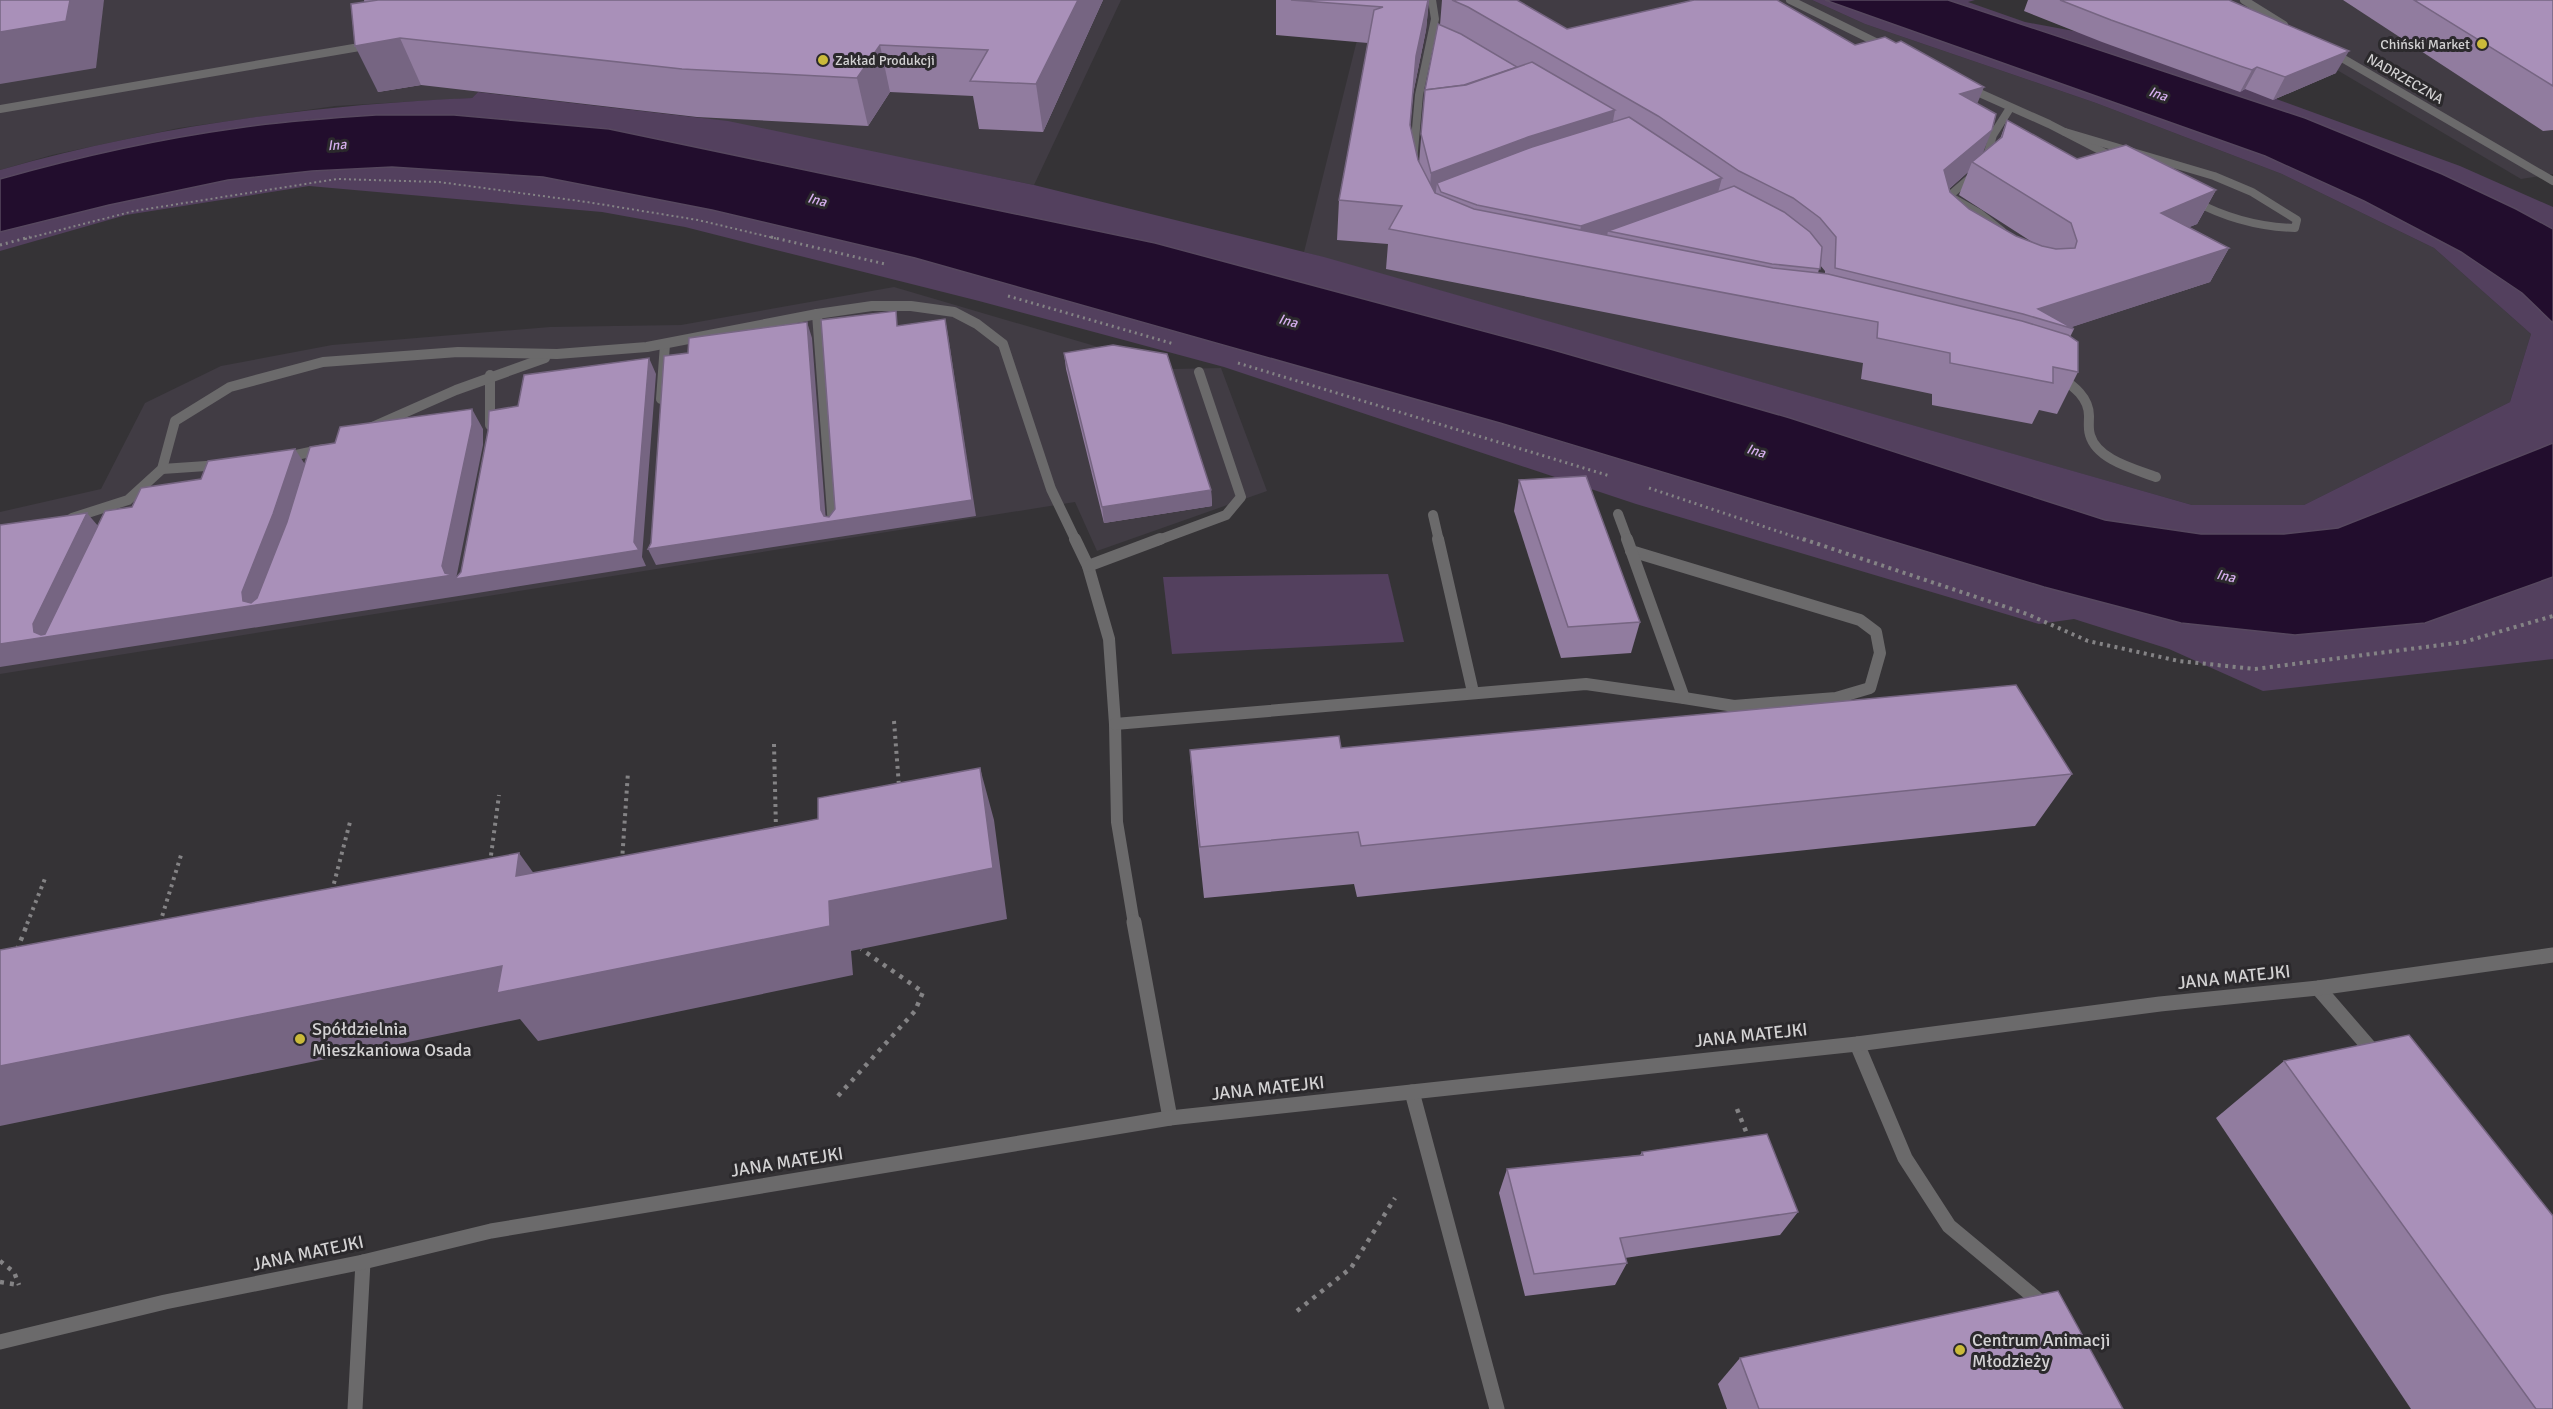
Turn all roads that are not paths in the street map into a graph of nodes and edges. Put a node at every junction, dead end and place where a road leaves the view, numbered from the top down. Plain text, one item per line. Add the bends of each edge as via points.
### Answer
1 (1432, 0) edge
2 (1790, 0) edge
3 (2244, 0) edge
4 (1433, 30) junction
5 (2294, 31) edge
6 (1443, 34) edge
7 (382, 43) edge
8 (2325, 48) edge
9 (1892, 50) edge
10 (1954, 81) edge
11 (2010, 108) junction
12 (0, 109) edge
13 (1418, 112) junction
14 (1428, 112) edge
15 (2065, 132) junction
16 (2127, 165) edge
17 (1416, 174) edge
18 (2553, 181) edge
19 (1949, 196) junction
20 (2186, 196) edge
21 (1939, 213) edge
22 (2008, 236) edge
23 (817, 314) junction
24 (664, 344) junction
25 (556, 354) junction
26 (2051, 370) edge
27 (1199, 372) dead end
28 (490, 375) junction
29 (660, 415) edge
30 (361, 432) edge
31 (490, 434) edge
32 (323, 453) edge
33 (267, 461) edge
34 (233, 464) edge
35 (162, 469) junction
36 (2156, 477) dead end
37 (1433, 514) dead end
38 (1618, 514) dead end
39 (56, 520) edge
40 (833, 526) edge
41 (1631, 551) junction
42 (1088, 566) junction
43 (1473, 692) junction
44 (1684, 698) junction
45 (1114, 723) junction
46 (2553, 955) edge
47 (2318, 988) junction
48 (1857, 1044) junction
49 (2385, 1065) edge
50 (1412, 1092) junction
51 (1170, 1118) junction
52 (363, 1262) junction
53 (2055, 1314) edge
54 (0, 1342) edge
55 (355, 1409) edge
56 (1497, 1409) edge

1 - 4 street
2 - 9 street
3 - 5 street
4 - 6 street
4 - 13 street
7 - 12 street
8 - 18 street, NADRZECZNA
10 - 11 street
11 - 15 street
11 - 19 street via 1987,146 1984,166
13 - 14 street
13 - 17 street via 1413,163
15 - 16 street
15 - 20 street via 2214,176 2253,192 2297,220 2295,228 2264,228 2212,212
19 - 21 street via 1937,206
19 - 22 street
23 - 24 street
23 - 40 street
23 - 42 street via 872,306 954,312 1004,344 1051,489
24 - 25 street
24 - 29 street
25 - 28 street
25 - 35 street via 458,352 323,362 230,387 176,421
26 - 36 street via 2074,386 2089,407 2089,436 2100,451
27 - 42 street via 1241,497 1226,515
28 - 30 street
28 - 31 street
32 - 33 street
34 - 35 street
35 - 39 street via 126,506
37 - 43 street
38 - 41 street
41 - 44 street
41 - 44 street via 1860,620 1876,632 1880,652 1870,688 1836,698 1734,706
42 - 45 street via 1109,639
43 - 44 street via 1586,684
43 - 45 street
45 - 51 street via 1117,822
46 - 47 street, JANA MATEJKI
47 - 48 street, JANA MATEJKI via 2160,1004
47 - 49 street
48 - 50 street, JANA MATEJKI
48 - 53 street via 1905,1158 1949,1226
50 - 51 street, JANA MATEJKI
50 - 56 street
51 - 52 street, JANA MATEJKI via 491,1231
52 - 54 street, JANA MATEJKI via 165,1302
52 - 55 street

